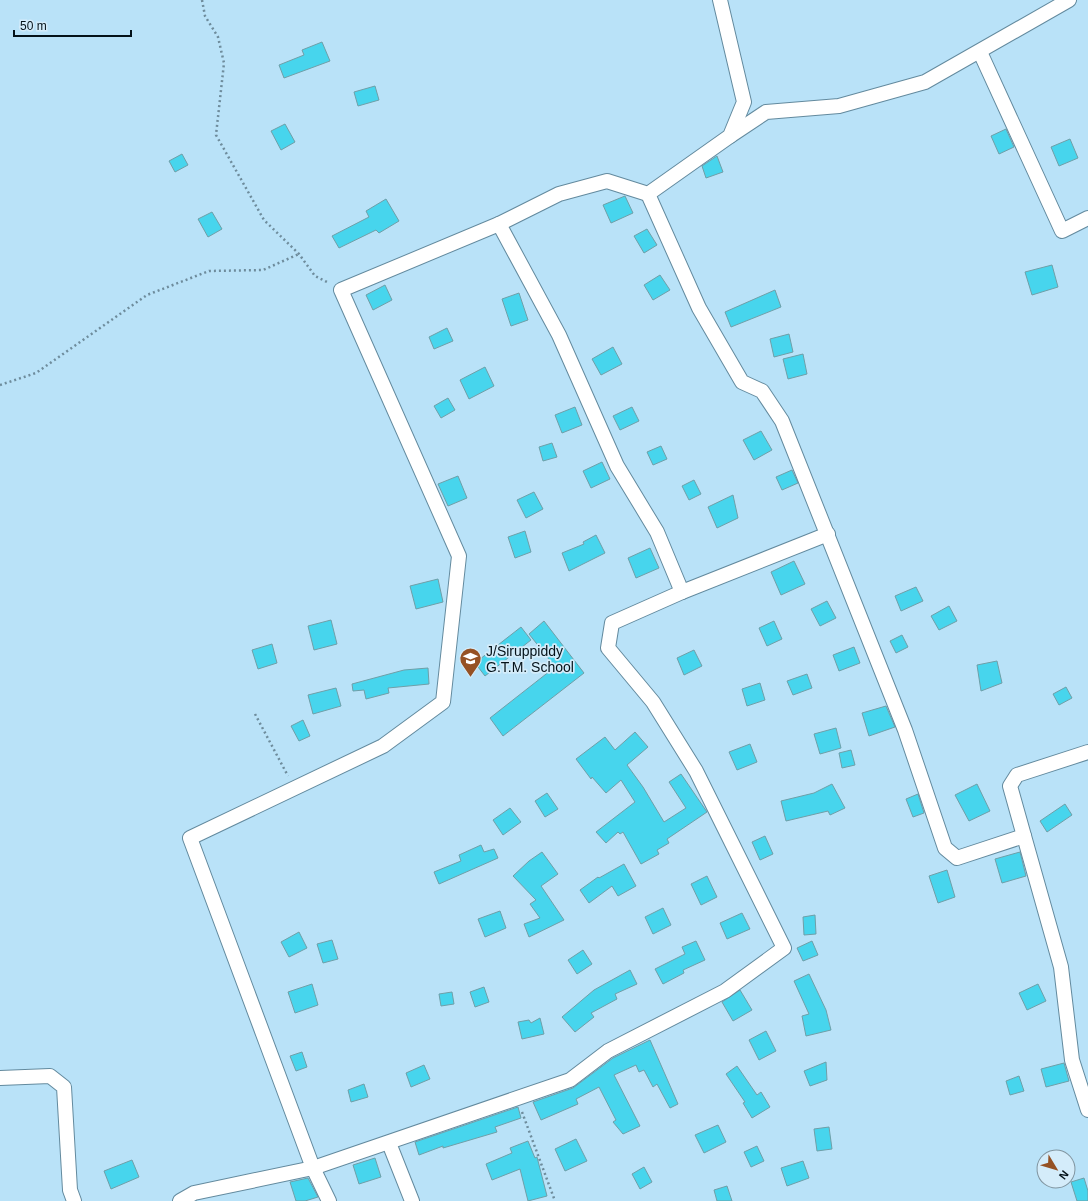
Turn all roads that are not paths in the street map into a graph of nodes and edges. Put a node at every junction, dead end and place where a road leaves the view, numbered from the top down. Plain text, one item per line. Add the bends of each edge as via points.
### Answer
1 (720, 0) edge
2 (1069, 0) edge
3 (980, 52) junction
4 (730, 136) junction
5 (648, 194) junction
6 (1088, 218) edge
7 (499, 224) junction
8 (828, 534) junction
9 (682, 592) junction
10 (1088, 752) edge
11 (1024, 836) junction
12 (0, 1078) edge
13 (1088, 1110) edge
14 (389, 1143) junction
15 (313, 1168) junction
16 (196, 1197) edge
17 (74, 1201) edge
18 (180, 1201) edge
19 (329, 1201) edge
20 (412, 1201) edge

1 - 4 street via 744,102
2 - 3 street
3 - 4 street via 925,82 839,106 766,112
3 - 6 street via 1062,231
4 - 5 street
5 - 7 street via 607,181 559,194
5 - 8 street via 698,308 742,382 762,390 782,421
7 - 9 street via 559,335 616,466 657,532
7 - 15 street via 341,290 459,556 443,702 383,746 190,838
8 - 9 street
8 - 11 street via 906,730 945,848 957,858
9 - 14 street via 612,623 608,648 653,702 696,771 784,948 725,991 608,1050 570,1080
10 - 11 street via 1016,775 1010,786
11 - 13 street via 1061,967 1072,1060
12 - 17 street via 50,1076 64,1087 70,1190
14 - 15 street
14 - 20 street
15 - 16 street
15 - 19 street
16 - 18 street

